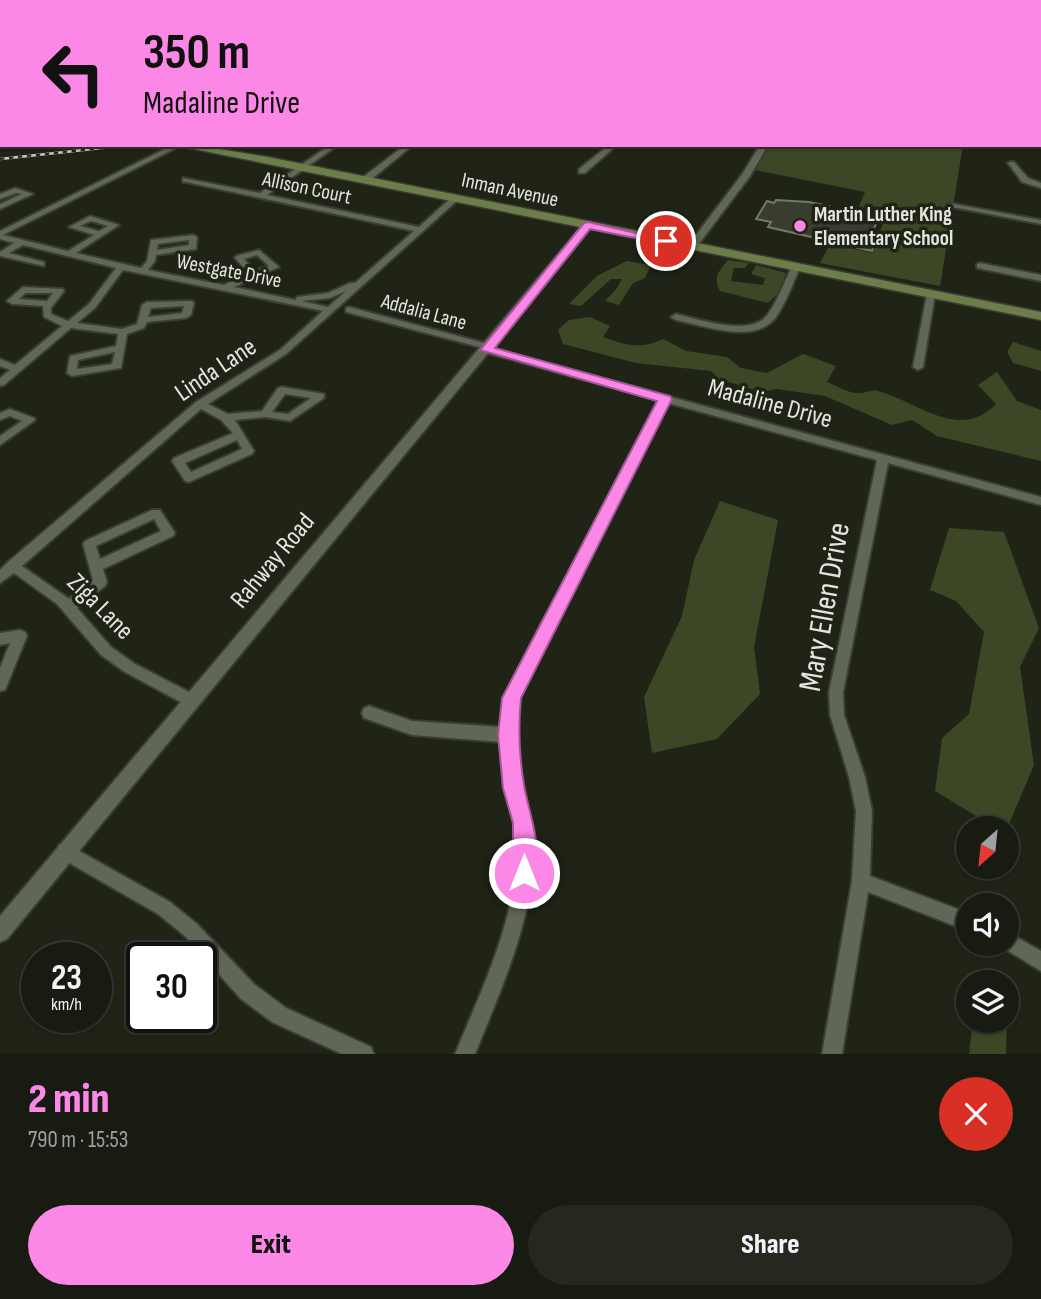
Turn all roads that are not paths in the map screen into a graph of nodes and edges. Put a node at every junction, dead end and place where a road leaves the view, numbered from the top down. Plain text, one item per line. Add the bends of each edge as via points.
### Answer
1 (175, 147) edge
2 (192, 147) edge
3 (202, 147) edge
4 (332, 147) edge
5 (407, 147) edge
6 (612, 147) edge
7 (763, 147) edge
8 (218, 151) junction
9 (1012, 163) dead end
10 (303, 167) junction
11 (582, 171) dead end
12 (186, 180) dead end
13 (365, 180) junction
14 (1041, 186) edge
15 (261, 196) junction
16 (0, 197) edge
17 (456, 198) junction
18 (952, 205) dead end
19 (0, 207) edge
20 (1041, 222) edge
21 (588, 225) junction
22 (421, 230) junction
23 (100, 234) dead end
24 (3, 236) edge
25 (22, 242) junction
26 (692, 247) junction
27 (154, 253) dead end
28 (69, 254) junction
29 (41, 264) dead end
30 (980, 266) dead end
31 (121, 267) junction
32 (796, 267) junction
33 (143, 271) junction
34 (253, 274) dead end
35 (1041, 278) edge
36 (366, 279) junction
37 (226, 288) junction
38 (931, 294) junction
39 (263, 295) junction
40 (49, 304) dead end
41 (331, 310) junction
42 (349, 310) dead end
43 (1041, 316) edge
44 (676, 317) dead end
45 (143, 320) dead end
46 (68, 325) junction
47 (123, 332) junction
48 (120, 348) junction
49 (488, 348) junction
50 (0, 362) edge
51 (918, 367) dead end
52 (16, 369) junction
53 (0, 383) edge
54 (665, 399) junction
55 (200, 404) junction
56 (265, 414) dead end
57 (229, 417) junction
58 (0, 418) edge
59 (239, 435) junction
60 (0, 441) edge
61 (883, 459) junction
62 (1041, 501) edge
63 (13, 566) junction
64 (96, 566) junction
65 (0, 578) edge
66 (69, 607) junction
67 (0, 639) edge
68 (0, 685) edge
69 (190, 700) junction
70 (369, 713) dead end
71 (508, 735) junction
72 (65, 850) junction
73 (861, 881) junction
74 (956, 917) edge
75 (0, 932) edge
76 (1019, 948) edge
77 (1041, 962) edge
78 (365, 1054) edge
79 (466, 1054) edge
80 (832, 1054) edge

1 - 24 street, Westgate Drive via 92,188 62,210
2 - 8 main road, Inman Avenue
3 - 8 main road, Inman Avenue
4 - 10 street
5 - 13 street
6 - 11 street
7 - 26 street
8 - 10 main road, Inman Avenue
9 - 14 street via 1024,180
10 - 13 main road, Inman Avenue
10 - 15 street
12 - 15 street, Allison Court
13 - 17 main road, Inman Avenue
15 - 22 street, Allison Court
16 - 19 street via 15,190 29,194
17 - 21 main road, Inman Avenue
17 - 22 street, Linda Lane
18 - 20 street
21 - 26 main road, Inman Avenue
21 - 49 street, Rahway Road
22 - 36 street, Linda Lane
23 - 28 street
24 - 25 street, Westgate Drive
25 - 28 street, Westgate Drive
25 - 29 street via 2,254
26 - 32 main road, Inman Avenue
27 - 33 street
28 - 31 street, Westgate Drive
30 - 35 street
31 - 33 street, Westgate Drive
31 - 46 street via 102,295
32 - 38 main road, Inman Avenue
32 - 44 street via 772,316 760,327 733,329
33 - 37 street, Westgate Drive
34 - 37 street
36 - 39 street via 316,298
36 - 41 street, Linda Lane
37 - 39 street, Westgate Drive
38 - 43 main road, Inman Avenue
38 - 51 street
39 - 41 street, Westgate Drive
40 - 46 street via 47,315
41 - 55 street, Linda Lane via 264,366
42 - 49 street, Addalia Lane
45 - 47 street via 141,326
46 - 47 street
46 - 52 street
47 - 48 street
48 - 48 street via 117,366 72,373 73,358
49 - 54 street, Madaline Drive
49 - 69 street, Rahway Road
50 - 52 street
52 - 53 street
54 - 61 street, Madaline Drive
54 - 71 street via 517,685 511,698
55 - 57 street
55 - 63 street, Linda Lane
56 - 57 street
57 - 59 street
58 - 60 street via 10,412 30,420
59 - 59 street via 248,452 189,478 178,461
61 - 62 street, Madaline Drive
61 - 73 street, Mary Ellen Drive via 836,692 837,715 864,811
63 - 65 street, Linda Lane
63 - 66 street, Ziga Lane
64 - 64 street via 89,544 156,513 169,533
64 - 66 street via 100,582
66 - 69 street, Ziga Lane via 106,651
67 - 68 street via 20,636
69 - 72 street, Rahway Road
70 - 71 street via 412,728
71 - 79 street via 514,788 524,823 524,873 518,909
72 - 75 street, Rahway Road
72 - 78 street via 164,908 191,930 247,991 279,1015
73 - 74 street
73 - 80 street, Mary Ellen Drive
76 - 77 street

